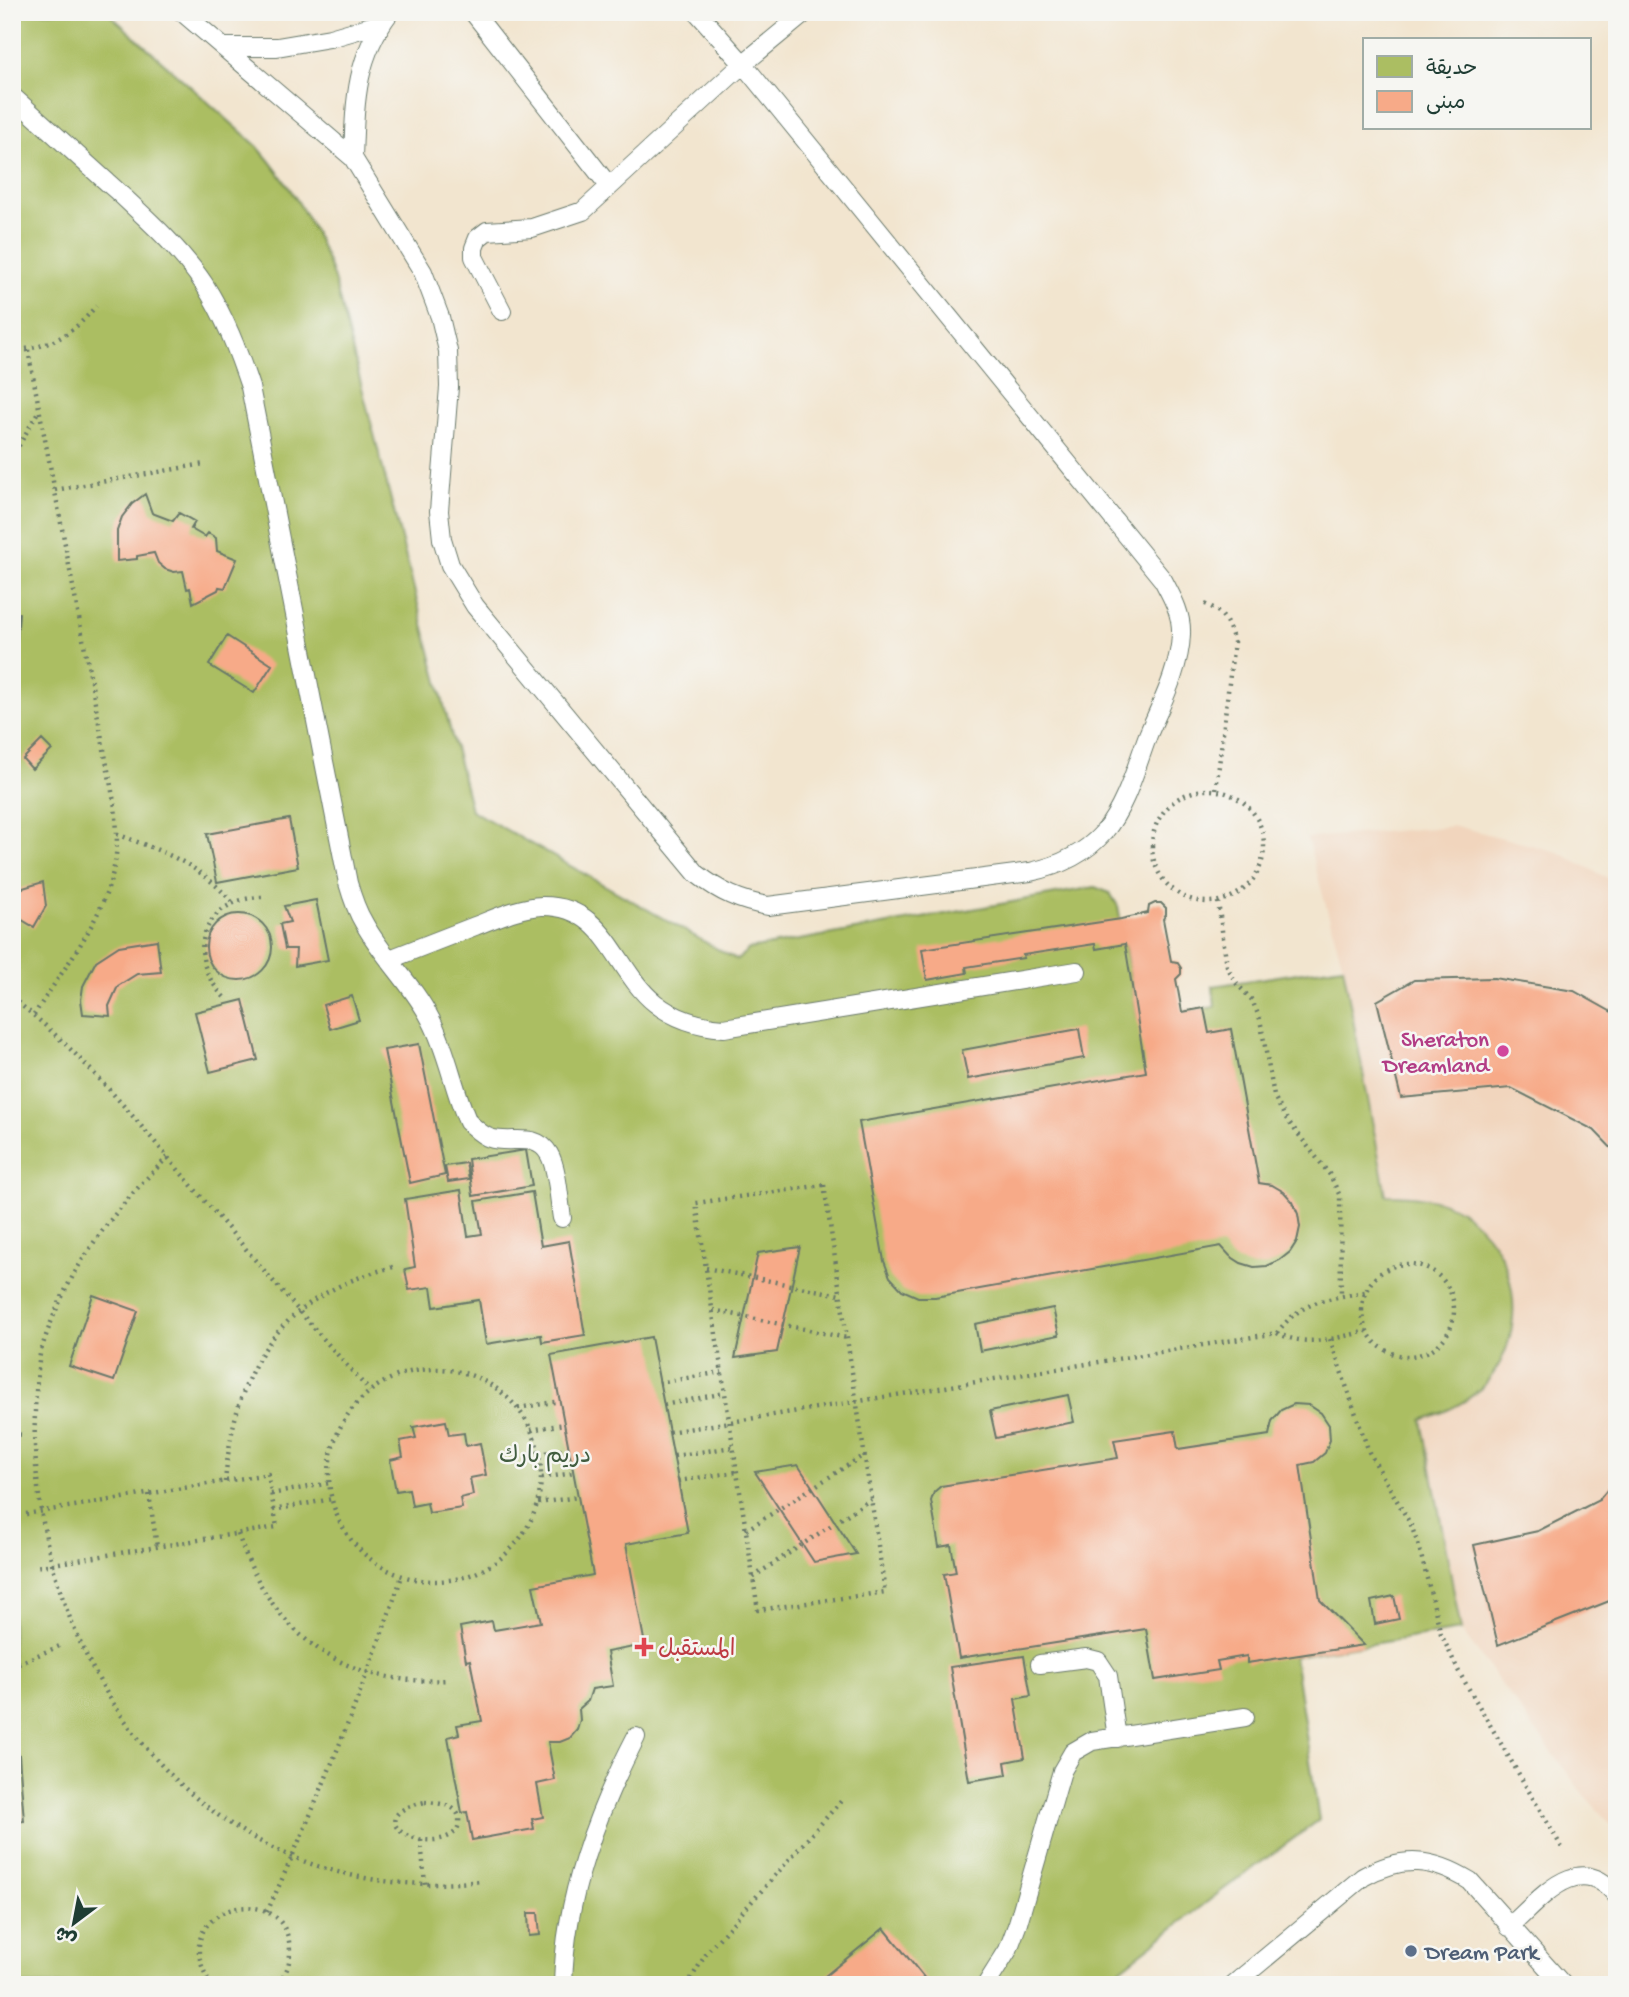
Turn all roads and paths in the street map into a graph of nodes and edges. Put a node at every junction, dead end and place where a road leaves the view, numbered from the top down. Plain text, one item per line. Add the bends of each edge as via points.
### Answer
1 (182, 12) edge
2 (473, 12) edge
3 (697, 12) edge
4 (806, 12) edge
5 (386, 18) edge
6 (223, 47) junction
7 (743, 64) junction
8 (12, 96) edge
9 (353, 158) junction
10 (609, 186) junction
11 (96, 306) dead end
12 (502, 310) dead end
13 (12, 350) edge
14 (28, 350) junction
15 (39, 410) junction
16 (12, 458) edge
17 (204, 464) dead end
18 (54, 490) junction
19 (1177, 605) junction
20 (1216, 790) junction
21 (117, 834) junction
22 (264, 897) dead end
23 (232, 902) junction
24 (1218, 902) junction
25 (390, 959) junction
26 (1077, 971) dead end
27 (223, 996) dead end
28 (12, 998) edge
29 (34, 1015) junction
30 (168, 1157) junction
31 (562, 1218) dead end
32 (393, 1267) dead end
33 (706, 1268) junction
34 (1365, 1292) junction
35 (840, 1295) junction
36 (1341, 1296) junction
37 (713, 1310) junction
38 (298, 1311) junction
39 (1367, 1331) junction
40 (1276, 1333) junction
41 (847, 1338) junction
42 (1331, 1339) junction
43 (722, 1372) junction
44 (659, 1383) dead end
45 (32, 1389) dead end
46 (370, 1391) junction
47 (725, 1393) junction
48 (560, 1401) dead end
49 (856, 1402) junction
50 (664, 1405) dead end
51 (517, 1408) junction
52 (26, 1423) dead end
53 (730, 1423) junction
54 (564, 1424) dead end
55 (531, 1430) junction
56 (669, 1432) dead end
57 (12, 1434) edge
58 (25, 1435) junction
59 (733, 1447) junction
60 (23, 1448) dead end
61 (569, 1449) dead end
62 (539, 1454) junction
63 (864, 1455) junction
64 (674, 1457) dead end
65 (737, 1472) junction
66 (573, 1473) dead end
67 (542, 1478) junction
68 (678, 1481) dead end
69 (225, 1482) junction
70 (330, 1483) junction
71 (149, 1494) junction
72 (271, 1494) junction
73 (578, 1497) dead end
74 (332, 1499) junction
75 (871, 1499) junction
76 (538, 1503) junction
77 (24, 1505) dead end
78 (274, 1510) junction
79 (26, 1514) junction
80 (27, 1524) dead end
81 (746, 1530) junction
82 (238, 1534) junction
83 (157, 1547) junction
84 (32, 1555) dead end
85 (35, 1567) junction
86 (402, 1576) junction
87 (753, 1577) junction
88 (37, 1578) dead end
89 (57, 1634) dead end
90 (62, 1645) junction
91 (67, 1655) dead end
92 (1040, 1664) dead end
93 (15, 1666) edge
94 (368, 1672) junction
95 (447, 1680) dead end
96 (1245, 1717) dead end
97 (636, 1737) dead end
98 (1117, 1738) junction
99 (842, 1800) dead end
100 (421, 1839) junction
101 (258, 1845) dead end
102 (291, 1860) junction
103 (1578, 1875) junction
104 (480, 1881) dead end
105 (425, 1884) junction
106 (1617, 1896) edge
107 (267, 1912) junction
108 (1509, 1927) junction
109 (212, 1985) edge
110 (276, 1985) edge
111 (563, 1985) edge
112 (687, 1985) edge
113 (986, 1985) edge
114 (1233, 1985) edge
115 (1563, 1985) edge

1 - 6 lane
2 - 10 lane
3 - 7 lane
4 - 7 lane
5 - 6 lane via 304,43
5 - 9 lane via 366,52 358,78
6 - 9 lane
7 - 10 lane
7 - 19 lane via 1163,580
8 - 25 lane via 179,252 209,293 238,350 250,387 348,883 364,924
9 - 19 lane via 423,272 440,317 448,351 449,387 439,511 450,565 484,616 682,858 715,888 768,906 1030,872 1074,857 1105,831 1122,801 1177,662 1182,633
10 - 12 lane via 583,211 532,228 487,231 478,239 474,257
11 - 14 path via 67,336
13 - 14 path
14 - 15 path
15 - 16 path
15 - 18 path
17 - 18 path
18 - 21 path
19 - 20 path via 1208,604 1230,626 1234,642
20 - 24 path via 1233,796 1253,813 1264,837 1259,872 1249,886
20 - 24 path via 1182,797 1168,807 1152,838 1153,856 1169,887 1200,902
21 - 23 path via 196,868
21 - 29 path via 116,860 100,911
22 - 23 path
23 - 27 path via 208,924 202,947 205,971
24 - 36 path via 1227,966 1260,1019 1274,1096 1340,1196
25 - 26 lane via 511,912 558,908 599,930 653,1002 689,1022 724,1028
25 - 31 lane via 431,1019 468,1122 489,1138 534,1141 544,1147 550,1155
28 - 29 path
29 - 30 path
30 - 38 path
30 - 45 path via 118,1209 77,1267 56,1310
32 - 38 path via 347,1282
33 - 35 path
33 - 35 path via 696,1203 824,1185
33 - 37 path
34 - 36 path
34 - 39 path
34 - 39 path via 1387,1269 1417,1265 1444,1280 1455,1309 1446,1338 1420,1355 1389,1352
35 - 41 path
36 - 40 path via 1304,1306
37 - 41 path
37 - 43 path
38 - 46 path
38 - 69 path via 271,1337 251,1372 228,1445
39 - 42 path
40 - 42 path via 1303,1342
40 - 49 path
41 - 49 path
42 - 103 path via 1369,1452 1411,1525 1441,1634
43 - 44 path
43 - 47 path
46 - 51 path via 389,1379 435,1369 480,1380
46 - 70 path via 355,1406 334,1442
47 - 50 path
47 - 53 path
48 - 51 path
49 - 53 path
49 - 63 path
51 - 55 path
52 - 58 path
53 - 56 path
53 - 59 path
54 - 55 path
55 - 62 path
57 - 58 path
58 - 60 path
59 - 64 path
59 - 65 path
61 - 62 path
62 - 67 path
63 - 75 path
63 - 81 path
65 - 68 path
65 - 81 path
66 - 67 path
67 - 76 path
69 - 71 path
69 - 72 path via 268,1474
70 - 72 path
70 - 74 path
71 - 79 path
71 - 83 path
72 - 78 path
73 - 76 path
74 - 78 path
74 - 86 path via 350,1538 365,1555
75 - 87 path
75 - 87 path via 885,1592 758,1610
76 - 86 path via 515,1546 475,1574 426,1581
77 - 79 path
78 - 82 path via 277,1527
79 - 80 path
81 - 87 path
82 - 83 path
82 - 94 path via 262,1592 281,1617 321,1650
83 - 85 path
84 - 85 path
85 - 88 path
86 - 94 path
89 - 90 path
90 - 91 path
90 - 93 path
92 - 98 lane via 1086,1658 1098,1661 1108,1676
94 - 95 path via 416,1682
94 - 102 path
96 - 98 lane
97 - 111 lane via 612,1782 582,1867 568,1930
98 - 113 lane via 1092,1741 1066,1761 1018,1923
99 - 112 path via 709,1951
100 - 100 path via 452,1835 459,1822 455,1810 425,1802 395,1814 395,1828 400,1833
100 - 105 path
101 - 102 path
102 - 105 path via 355,1878
102 - 107 path
103 - 106 lane via 1598,1878
103 - 108 lane via 1558,1884
104 - 105 path
107 - 109 path via 248,1906 230,1908 202,1933 201,1969
107 - 110 path via 282,1924 289,1942 290,1962
108 - 114 lane via 1470,1881 1454,1871 1418,1861 1398,1863 1363,1877
108 - 115 lane

